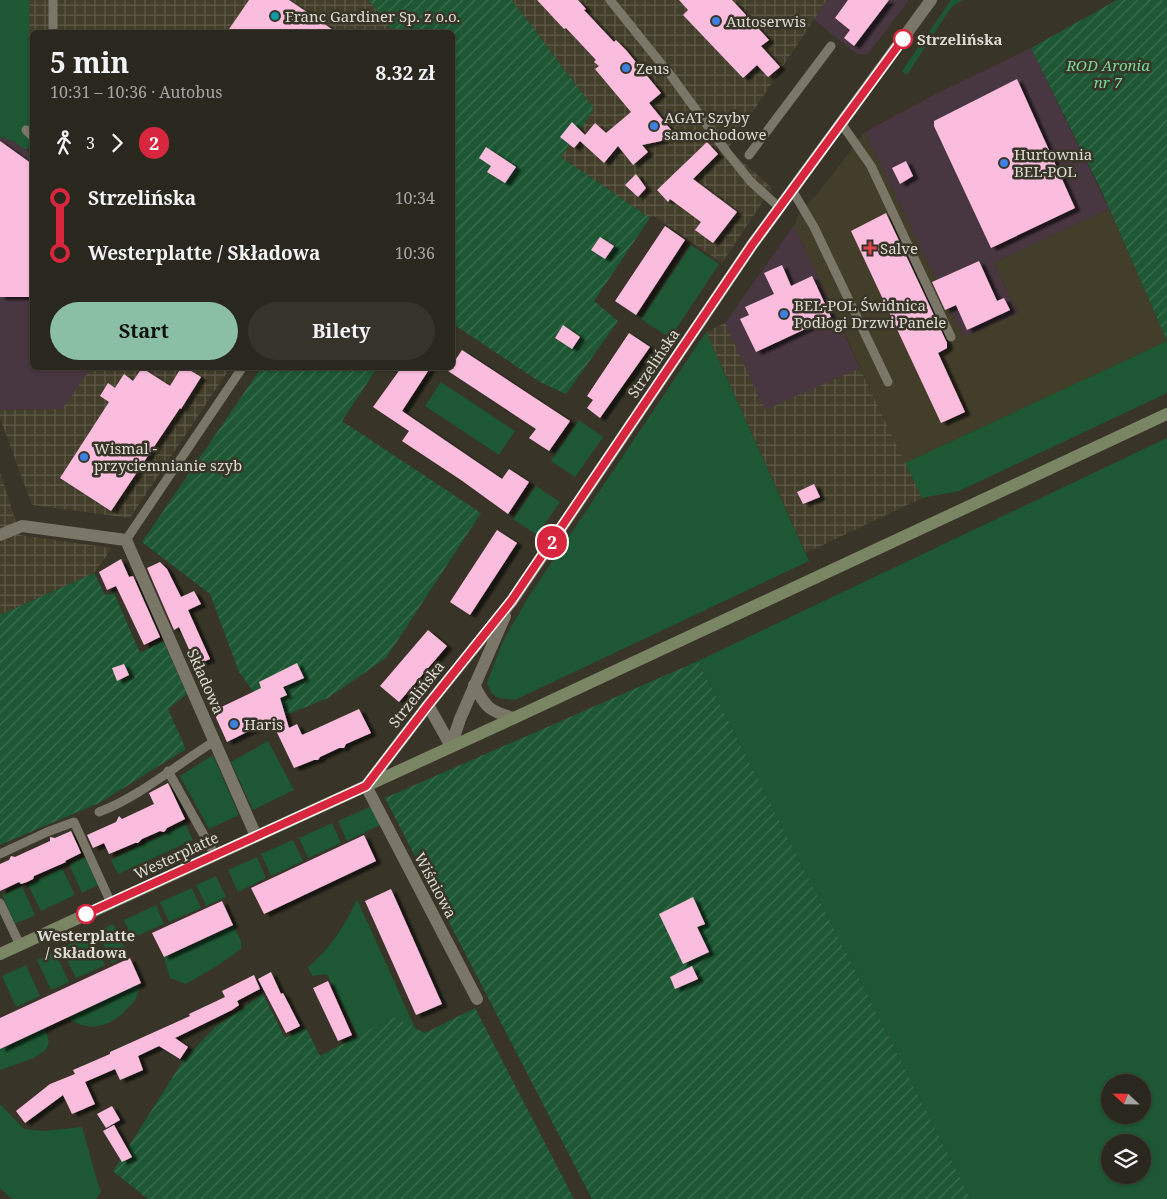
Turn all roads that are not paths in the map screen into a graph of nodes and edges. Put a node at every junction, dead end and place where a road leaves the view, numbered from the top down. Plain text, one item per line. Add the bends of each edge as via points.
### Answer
1 (53, 0) edge
2 (610, 0) edge
3 (931, 0) edge
4 (53, 30) edge
5 (831, 46) dead end
6 (841, 123) junction
7 (749, 155) dead end
8 (792, 190) junction
9 (780, 207) junction
10 (950, 337) dead end
11 (241, 370) edge
12 (888, 382) dead end
13 (1167, 414) edge
14 (0, 535) edge
15 (126, 540) junction
16 (512, 600) junction
17 (474, 685) junction
18 (428, 705) junction
19 (514, 718) junction
20 (215, 740) junction
21 (451, 746) junction
22 (168, 772) junction
23 (366, 786) junction
24 (99, 812) dead end
25 (256, 836) junction
26 (0, 854) edge
27 (215, 855) junction
28 (0, 903) edge
29 (110, 903) junction
30 (20, 945) junction
31 (0, 954) edge
32 (477, 999) dead end

1 - 4 lane
2 - 9 lane via 751,182
3 - 6 street, Strzelińska
5 - 7 lane
6 - 8 street, Strzelińska
6 - 10 lane via 871,166
8 - 9 street, Strzelińska
8 - 12 lane via 814,228
9 - 16 street, Strzelińska
11 - 15 lane
13 - 19 main road, Westerplatte
14 - 15 street via 22,526
15 - 20 street, Składowa
16 - 17 street, Strzelińska
16 - 18 street, Strzelińska
17 - 19 street via 483,702 494,712
17 - 21 street, Strzelińska
18 - 21 street
18 - 23 street, Strzelińska
19 - 21 main road, Westerplatte
20 - 22 lane
20 - 25 street, Składowa
21 - 23 main road, Westerplatte
22 - 24 lane
22 - 27 lane
23 - 25 main road, Westerplatte
23 - 32 street, Wiśniowa
25 - 27 main road, Westerplatte
26 - 29 lane via 74,822
27 - 29 main road, Westerplatte
28 - 30 lane
29 - 30 main road, Westerplatte
30 - 31 main road, Westerplatte

